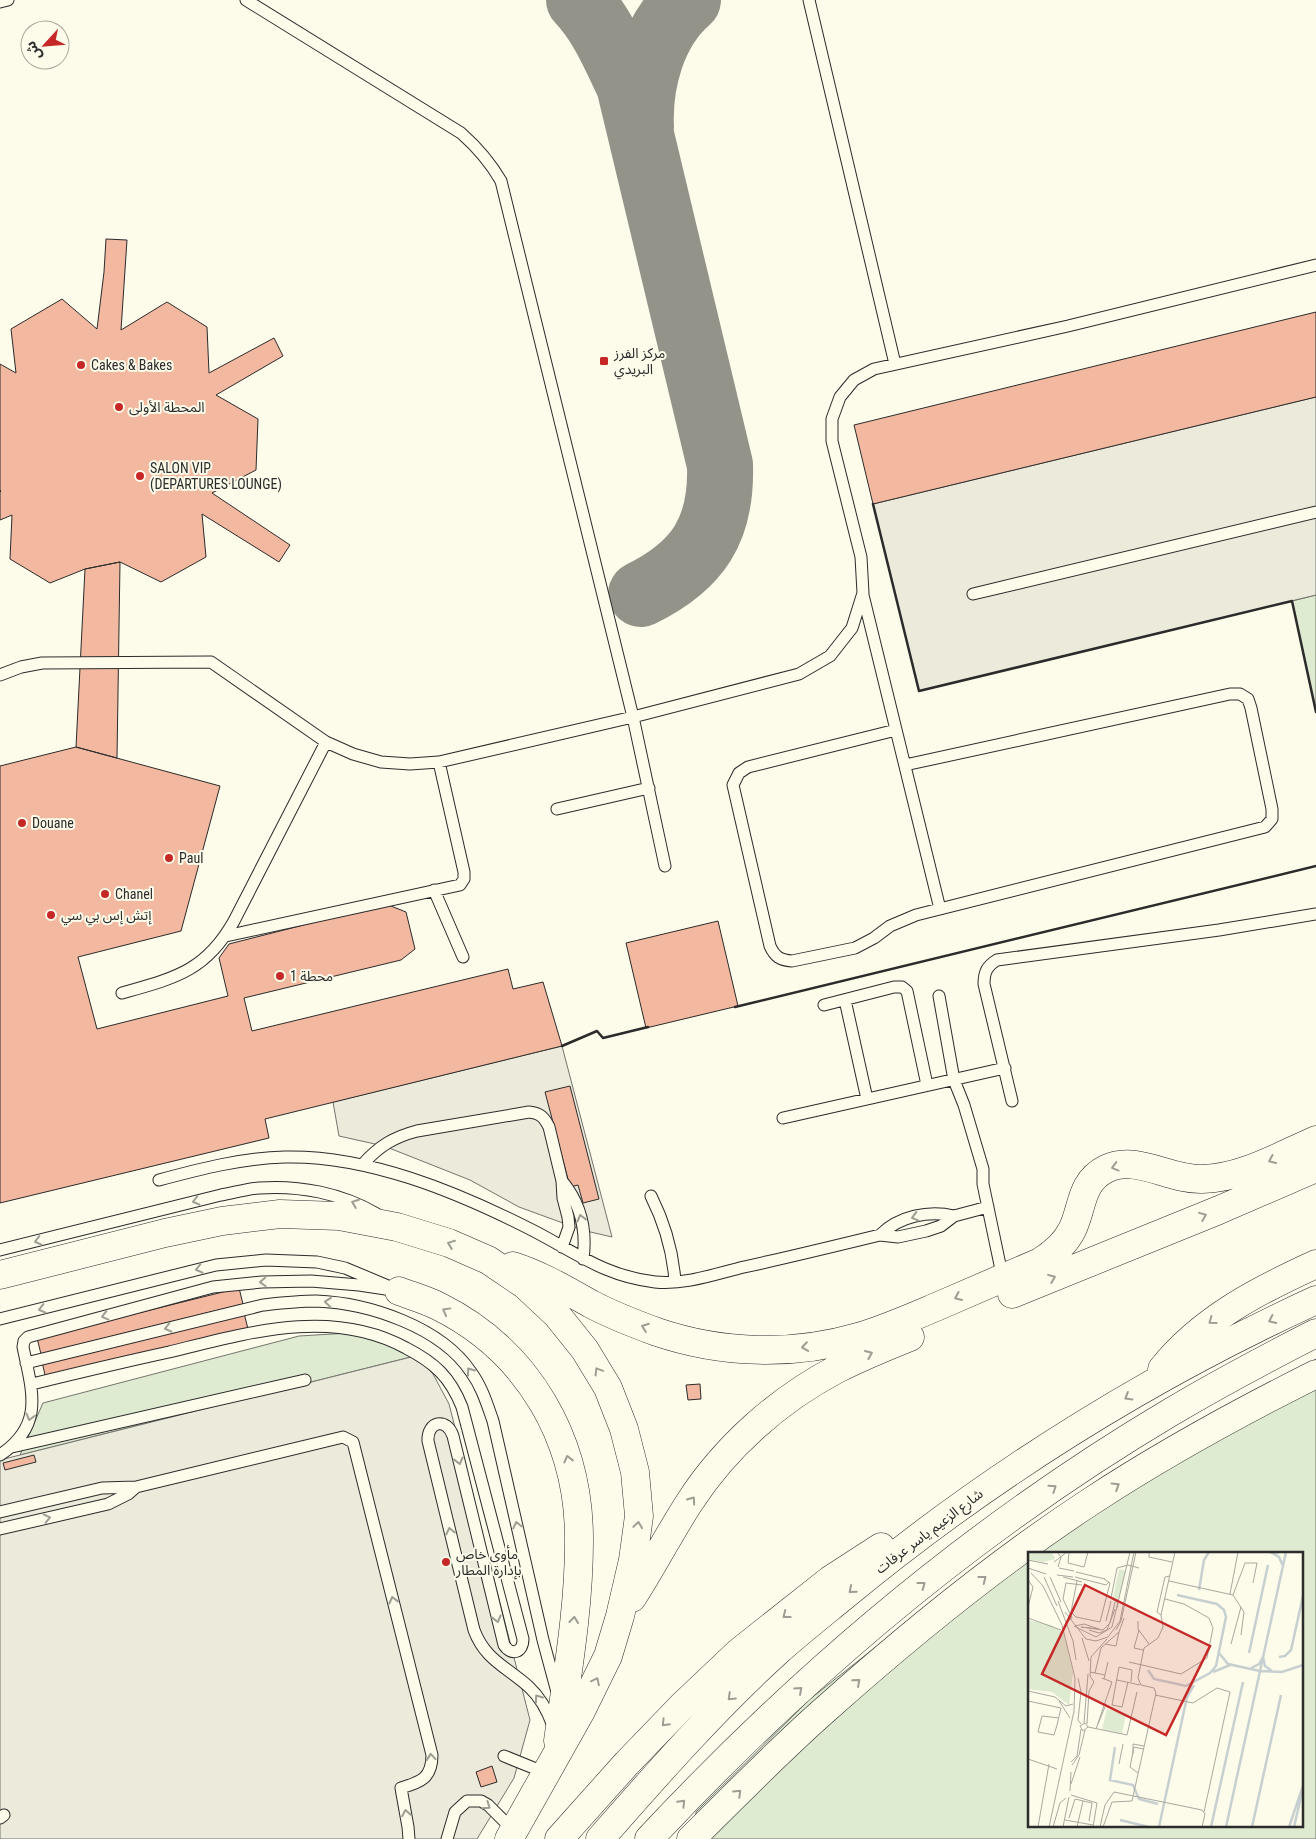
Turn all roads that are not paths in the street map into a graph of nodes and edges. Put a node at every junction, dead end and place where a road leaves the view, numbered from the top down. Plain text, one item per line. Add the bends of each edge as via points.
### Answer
1 (8, 0) edge
2 (246, 0) edge
3 (809, 0) edge
4 (0, 2) edge
5 (1316, 265) edge
6 (896, 364) junction
7 (1316, 512) edge
8 (863, 593) junction
9 (973, 594) dead end
10 (0, 675) edge
11 (633, 717) junction
12 (896, 730) junction
13 (326, 742) junction
14 (439, 762) junction
15 (905, 765) junction
16 (649, 788) junction
17 (556, 809) dead end
18 (665, 866) dead end
19 (434, 890) junction
20 (940, 908) junction
21 (1316, 909) edge
22 (1316, 914) edge
23 (1302, 917) junction
24 (226, 936) junction
25 (463, 957) dead end
26 (122, 993) dead end
27 (939, 996) dead end
28 (845, 1000) junction
29 (824, 1005) dead end
30 (1005, 1068) junction
31 (954, 1080) junction
32 (927, 1086) junction
33 (867, 1099) junction
34 (1012, 1101) dead end
35 (783, 1118) dead end
36 (1316, 1140) edge
37 (363, 1164) junction
38 (1316, 1168) edge
39 (159, 1180) dead end
40 (562, 1181) junction
41 (651, 1196) dead end
42 (988, 1207) junction
43 (954, 1216) junction
44 (398, 1226) junction
45 (880, 1235) junction
46 (562, 1247) junction
47 (0, 1250) edge
48 (584, 1259) junction
49 (488, 1260) junction
50 (1316, 1264) edge
51 (0, 1275) edge
52 (675, 1282) junction
53 (1005, 1287) junction
54 (399, 1291) junction
55 (1316, 1300) edge
56 (369, 1310) junction
57 (0, 1319) edge
58 (364, 1332) junction
59 (1316, 1333) edge
60 (26, 1363) junction
61 (1316, 1374) edge
62 (305, 1380) dead end
63 (1151, 1383) junction
64 (32, 1384) junction
65 (12, 1447) junction
66 (0, 1455) edge
67 (136, 1487) junction
68 (0, 1512) edge
69 (946, 1516) junction
70 (0, 1529) edge
71 (620, 1616) junction
72 (562, 1708) junction
73 (504, 1756) dead end
74 (553, 1757) junction
75 (511, 1835) edge
76 (409, 1839) edge
77 (447, 1839) edge
78 (559, 1839) edge
79 (600, 1839) edge
80 (649, 1839) edge
81 (691, 1839) edge

1 - 4 lane
2 - 11 lane via 461,133 477,147 501,181
3 - 6 lane
5 - 6 lane
6 - 8 lane via 874,369 854,380 840,397 832,418 832,441 862,557
7 - 9 lane
8 - 11 lane via 852,628 830,656 799,674
8 - 12 lane
10 - 13 lane via 42,663 211,662
11 - 14 lane
11 - 16 lane
12 - 15 lane
12 - 20 lane via 748,767 740,773 733,785 735,799 770,946 782,961 855,948 898,922
13 - 14 lane via 381,762
13 - 24 lane
14 - 19 lane via 464,879 460,885
15 - 20 lane
15 - 20 lane via 1230,694 1240,694 1248,699 1251,708 1272,809 1272,819 1265,827
16 - 17 lane
16 - 18 lane
19 - 24 lane
19 - 25 lane
21 - 23 lane
22 - 23 lane
23 - 30 lane via 997,960 984,974 984,984
24 - 26 lane via 187,972
27 - 31 lane
28 - 29 lane
28 - 32 lane via 894,987 902,986 907,991
28 - 33 lane
30 - 31 lane
30 - 34 lane
31 - 32 lane
31 - 42 lane via 983,1169
32 - 33 lane
33 - 35 lane
36 -> 53 main road via 1232,1176 1182,1178 1139,1165 1116,1165 1105,1170 1088,1185 1072,1229 1059,1248
37 - 39 lane via 286,1157 247,1160
37 - 40 lane via 380,1147 402,1135 529,1112 538,1113 549,1127
37 - 46 lane via 477,1204
53 -> 38 main road via 1219,1210
40 - 46 lane via 569,1227
48 -> 40 lane via 582,1218 575,1199
41 - 52 lane via 668,1238
42 - 43 lane
42 - 53 lane
43 - 45 lane via 941,1226 926,1231 898,1237
43 -> 45 lane via 923,1215 894,1224
44 -> 47 lane via 331,1194 294,1188 257,1188
49 -> 44 main road
44 - 51 main road via 339,1216 280,1214 222,1221
45 - 52 lane
46 - 48 lane
48 - 52 lane via 598,1267 637,1279
53 -> 49 main road via 858,1337 818,1346 762,1350 694,1342 660,1332 626,1320 543,1277
71 -> 49 main road via 639,1516 635,1472 624,1429 608,1388 558,1315 525,1285
50 -> 63 main road via 1232,1307 1209,1323 1188,1341
71 -> 53 main road via 689,1503 737,1444 765,1418 836,1370
54 -> 57 lane via 345,1268 316,1262 266,1260 216,1265
54 -> 60 lane via 311,1281 213,1288 28,1337 23,1347
72 -> 54 main road via 576,1609 580,1541 576,1494 566,1452 547,1408 530,1380 503,1350 472,1325 437,1305
55 -> 63 main road, شارع الزعيم ياسر عرفات via 1248,1331
56 - 58 lane
56 -> 60 lane via 318,1301 263,1304
72 -> 56 lane via 546,1655 485,1395 453,1351 432,1334
58 - 64 lane via 323,1325 281,1327
74 -> 58 lane via 551,1720 540,1700 530,1688 489,1656 474,1630 428,1441 431,1427 438,1424 445,1424 451,1429 504,1645 513,1652 523,1646 457,1394 441,1371 430,1362 400,1344
80 -> 59 main road via 722,1762 803,1686 970,1548 1170,1412
60 - 64 lane
81 -> 61 main road via 825,1709 1000,1565 1089,1502 1159,1458
62 - 65 lane
63 -> 69 main road, شارع الزعيم ياسر عرفات via 1011,1470
64 -> 65 lane via 33,1405 27,1426
65 - 66 lane
67 - 68 lane via 102,1488
70 -> 67 lane via 108,1504
76 -> 67 lane via 401,1788 429,1774 432,1755 353,1442 344,1436
69 -> 78 main road via 857,1561 739,1652 627,1763
69 -> 79 main road, شارع الزعيم ياسر عرفات via 778,1651 686,1741
74 -> 71 main road via 580,1713 608,1656
72 - 74 main road
73 - 74 lane
74 - 75 main road
77 -> 75 lane via 455,1812 467,1801 481,1801 488,1805

